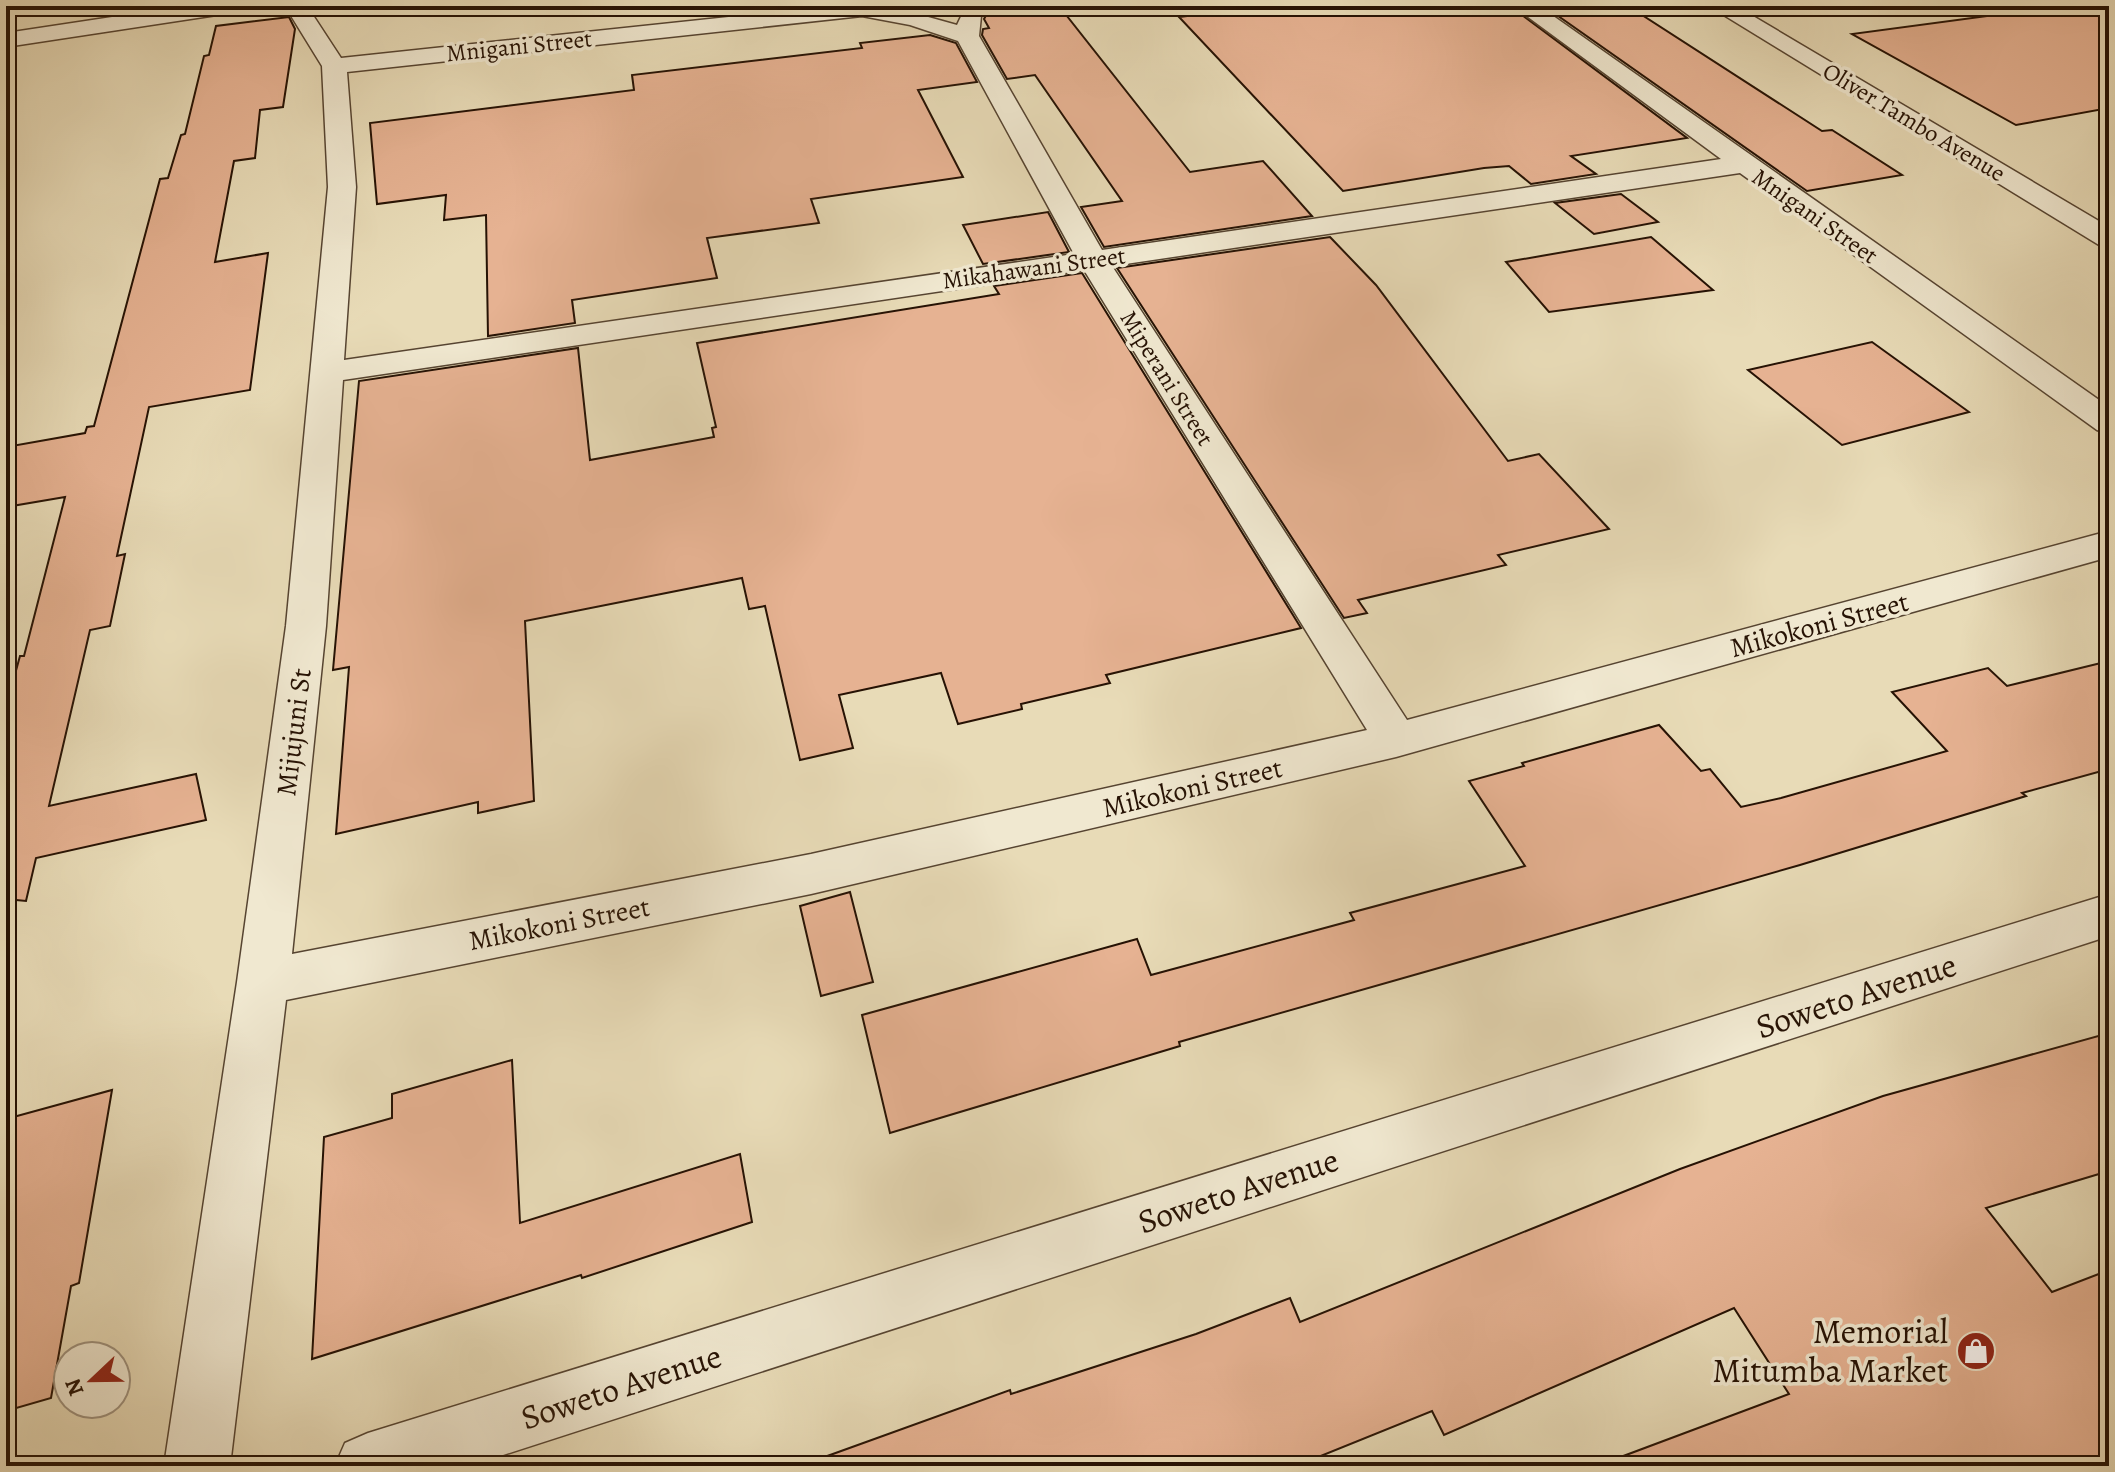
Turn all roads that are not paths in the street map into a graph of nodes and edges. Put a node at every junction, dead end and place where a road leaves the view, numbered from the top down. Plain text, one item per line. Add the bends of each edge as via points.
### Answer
1 (230, 6) edge
2 (296, 6) edge
3 (895, 6) edge
4 (1524, 6) edge
5 (1720, 6) edge
6 (862, 10) junction
7 (972, 21) edge
8 (6, 40) edge
9 (334, 66) junction
10 (1743, 164) junction
11 (2109, 239) edge
12 (1092, 259) junction
13 (325, 373) junction
14 (2109, 423) edge
15 (2109, 544) edge
16 (1396, 740) junction
17 (2109, 915) edge
18 (263, 982) junction
19 (197, 1466) edge
20 (368, 1466) edge

1 - 8 street
2 - 9 street, Mijujuni St
3 - 6 street, Mnigani Street
4 - 10 street, Mnigani Street
5 - 11 street, Oliver Tambo Avenue
6 - 7 street
6 - 9 street, Mnigani Street
7 - 12 street, Miperani Street
9 - 13 street, Mijujuni St via 342,187
10 - 12 street, Mikahawani Street
10 - 14 street, Mnigani Street
12 - 13 street, Mikahawani Street
12 - 16 street, Miperani Street
13 - 18 street, Mijujuni St via 306,626
15 - 16 street, Mikokoni Street
16 - 18 street, Mikokoni Street via 811,874
17 - 20 street, Soweto Avenue
18 - 19 street, Mijujuni St

